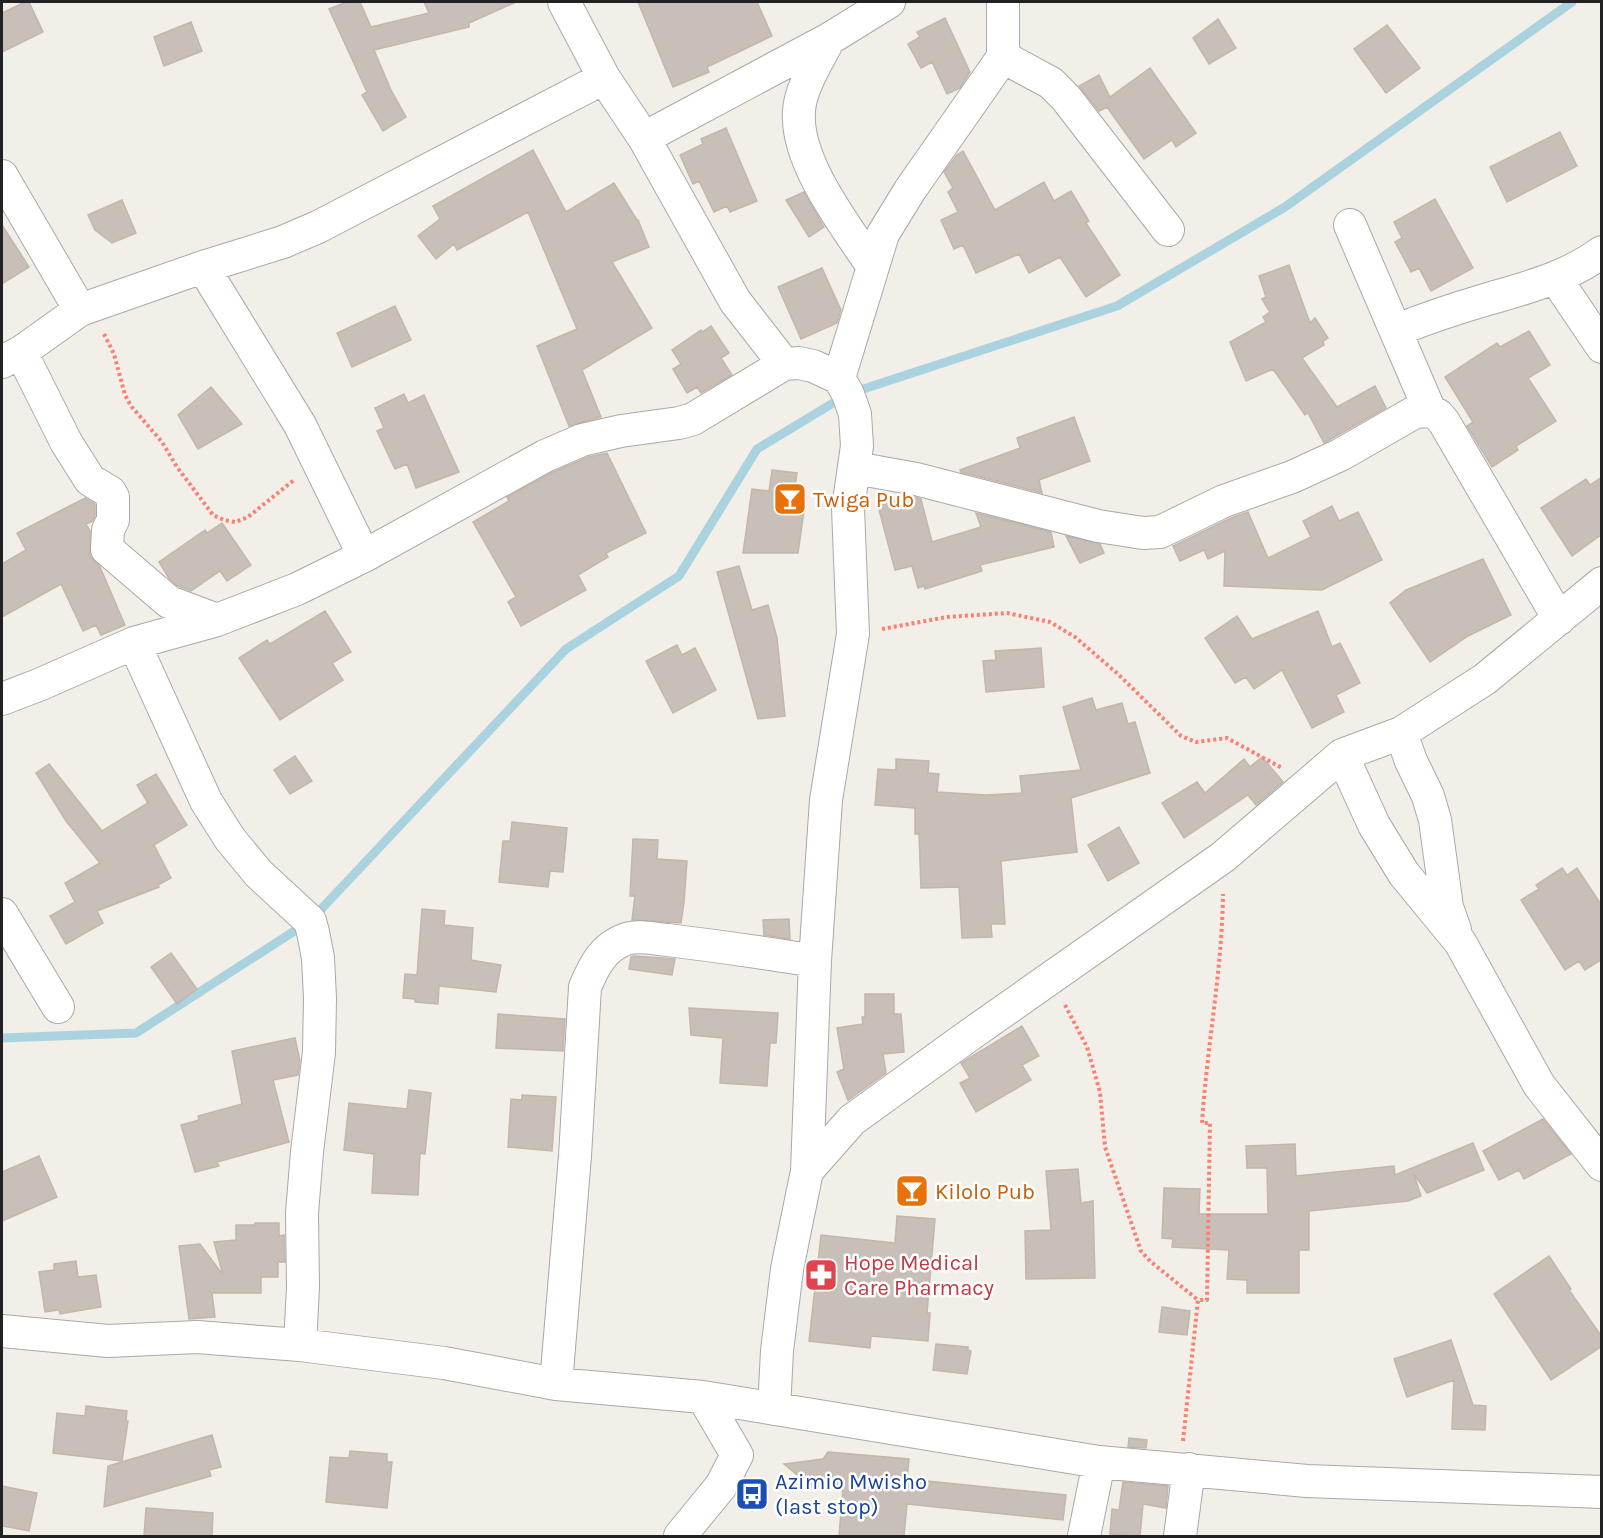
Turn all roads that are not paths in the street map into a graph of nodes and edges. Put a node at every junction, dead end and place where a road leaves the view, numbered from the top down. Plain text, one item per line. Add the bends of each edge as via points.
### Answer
1 (564, 2) edge
2 (889, 2) edge
3 (1004, 2) edge
4 (829, 39) junction
5 (1003, 57) junction
6 (604, 78) junction
7 (644, 138) junction
8 (2, 176) edge
9 (1350, 225) dead end
10 (1168, 230) dead end
11 (1602, 252) edge
12 (203, 267) junction
13 (873, 267) junction
14 (1556, 279) junction
15 (85, 308) junction
16 (1397, 330) junction
17 (1602, 347) edge
18 (11, 357) edge
19 (784, 364) junction
20 (839, 378) junction
21 (1430, 411) junction
22 (855, 468) junction
23 (364, 556) junction
24 (1602, 583) edge
25 (1558, 619) junction
26 (217, 620) junction
27 (134, 643) junction
28 (2, 699) edge
29 (1401, 733) junction
30 (1342, 755) junction
31 (2, 914) edge
32 (1460, 942) junction
33 (815, 961) junction
34 (58, 1007) dead end
35 (1602, 1165) edge
36 (807, 1172) junction
37 (2, 1331) edge
38 (300, 1345) junction
39 (556, 1384) junction
40 (703, 1397) junction
41 (774, 1409) junction
42 (1099, 1462) junction
43 (1185, 1469) junction
44 (1602, 1492) edge
45 (680, 1536) edge
46 (1084, 1536) edge
47 (1180, 1536) edge

1 - 6 street
2 - 4 street
3 - 5 street
4 - 7 street
4 - 13 street via 803,93 799,110 801,133 808,160 824,192
5 - 10 street via 1050,83 1066,98
5 - 13 street via 896,212 883,234
6 - 7 street
6 - 12 street via 318,227 283,243
7 - 19 street via 735,301
8 - 15 street
9 - 16 street
11 - 14 street
12 - 15 street
12 - 23 street via 300,425
13 - 20 street
14 - 16 street
14 - 17 street
15 - 18 street
16 - 21 street
18 - 26 street via 90,480 110,492 113,520 107,549 169,602
19 - 20 street via 813,366
19 - 23 street via 693,418 582,440 545,456
20 - 22 street via 855,414
21 - 22 street via 1415,412 1340,455 1224,501 1160,532 1098,526 916,479
21 - 25 street via 1444,422
22 - 33 street via 848,508 853,634 826,800
23 - 26 street via 297,589
24 - 25 street
25 - 29 street via 1485,679
26 - 27 street
27 - 28 street
27 - 38 street via 206,801 230,839 310,921 313,932 318,958 319,1052 303,1203
29 - 30 street
29 - 32 street via 1435,820 1447,907
30 - 32 street via 1374,825 1404,874
30 - 36 street via 1223,856 852,1120
31 - 34 street
32 - 35 street via 1539,1085
33 - 36 street
33 - 39 street via 713,945 627,938 608,949 594,965 585,987 576,1156
36 - 41 street via 787,1269
37 - 38 street via 108,1341 197,1337
38 - 39 street via 444,1362
39 - 40 street
40 - 41 street
40 - 45 street via 737,1455 721,1486
41 - 42 street
42 - 43 street
42 - 46 street
43 - 44 street via 1307,1481
43 - 47 street

